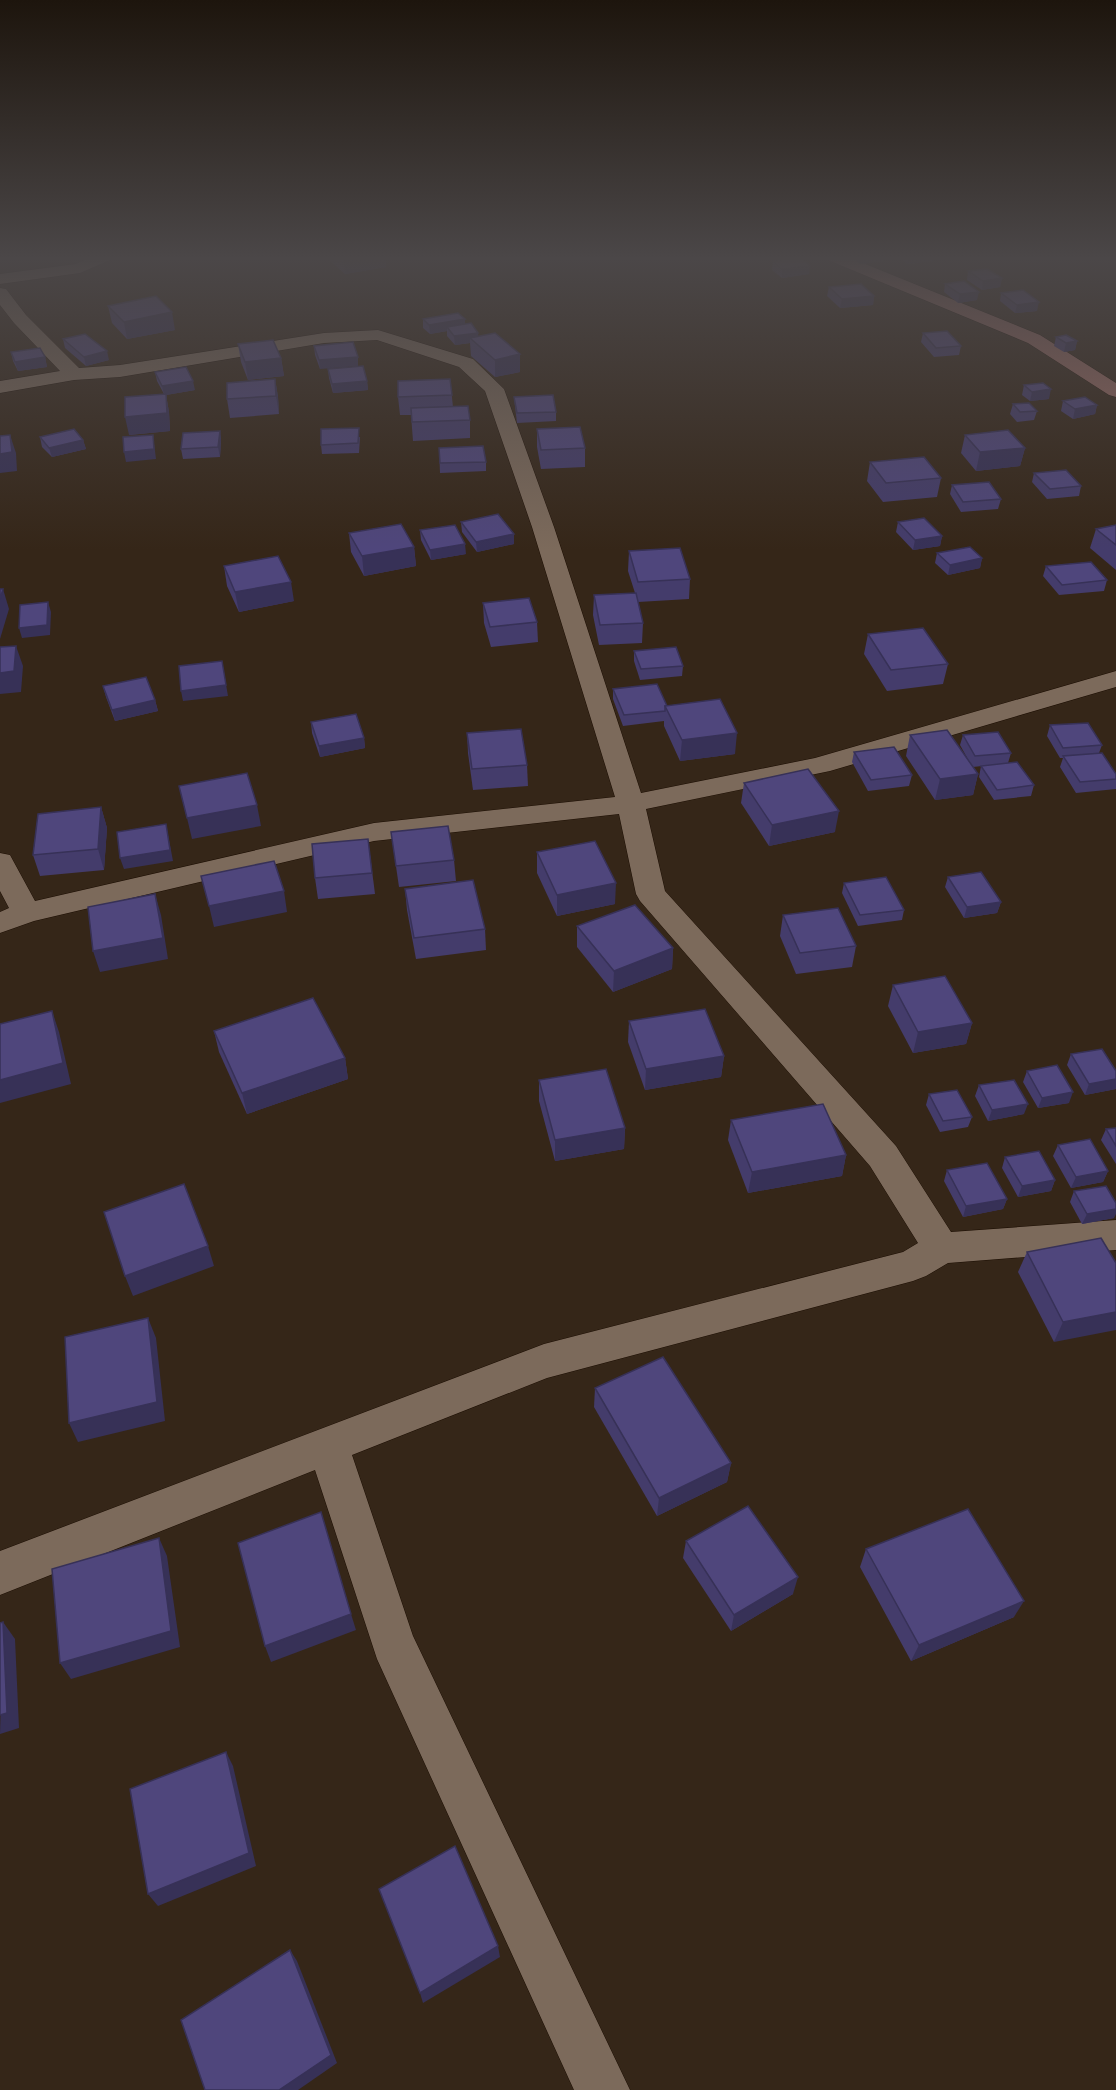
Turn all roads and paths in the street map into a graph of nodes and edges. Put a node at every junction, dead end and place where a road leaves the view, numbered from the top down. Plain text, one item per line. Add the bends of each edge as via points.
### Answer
1 (55, 355) edge
2 (219, 355) edge
3 (439, 355) edge
4 (1058, 355) edge
5 (74, 374) junction
6 (0, 387) edge
7 (1116, 391) edge
8 (1116, 679) edge
9 (632, 804) junction
10 (0, 862) edge
11 (13, 918) edge
12 (1116, 1235) edge
13 (941, 1248) junction
14 (329, 1447) junction
15 (0, 1573) edge
16 (602, 2090) edge

1 - 5 street
2 - 5 street
3 - 9 street via 466,363 494,388
4 - 7 main road
5 - 6 street
8 - 9 street via 820,765
9 - 11 street via 374,832
9 - 13 street via 651,894 883,1156
10 - 11 street
12 - 13 street
13 - 14 street via 913,1265 544,1361
14 - 15 street
14 - 16 street via 393,1643

